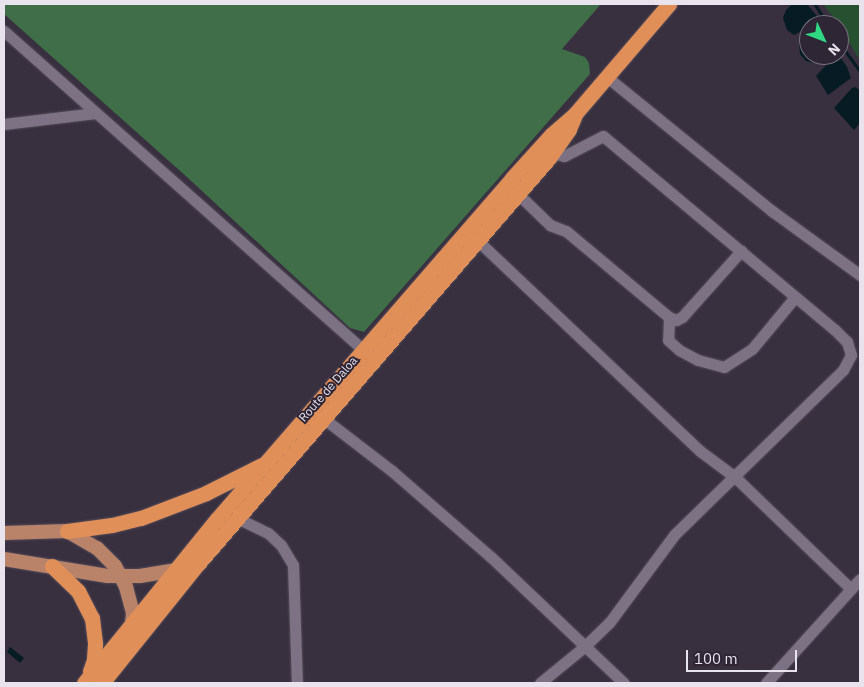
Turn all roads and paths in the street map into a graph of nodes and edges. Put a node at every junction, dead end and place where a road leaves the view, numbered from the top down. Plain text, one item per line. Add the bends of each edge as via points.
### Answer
1 (669, 4) edge
2 (4, 31) edge
3 (607, 77) junction
4 (95, 113) junction
5 (575, 114) junction
6 (4, 124) edge
7 (553, 153) junction
8 (518, 194) junction
9 (477, 240) junction
10 (741, 250) junction
11 (860, 275) edge
12 (795, 297) junction
13 (669, 317) junction
14 (363, 350) junction
15 (323, 418) junction
16 (268, 462) junction
17 (735, 477) junction
18 (238, 518) junction
19 (67, 531) junction
20 (4, 533) edge
21 (4, 559) edge
22 (197, 565) junction
23 (52, 566) junction
24 (174, 571) junction
25 (121, 576) junction
26 (860, 579) edge
27 (851, 589) junction
28 (132, 623) junction
29 (585, 646) junction
30 (128, 651) junction
31 (84, 683) edge
32 (102, 683) edge
33 (297, 683) edge
34 (540, 683) edge
35 (624, 683) edge
36 (766, 683) edge

1 - 3 highway
2 - 4 street
3 - 5 highway
3 - 11 street via 772,211
4 - 6 street
4 - 14 street
5 - 7 highway, Route de Daloa
5 - 14 highway via 551,135
7 - 8 highway, Route de Daloa
7 - 10 street via 564,156 603,136
8 - 9 highway, Route de Daloa
8 - 13 street via 550,224 566,231
9 - 15 highway, Route de Daloa
9 - 17 street via 700,451
10 - 12 street
10 - 13 street via 682,317 676,320
12 - 13 street via 752,348 724,367 698,360 679,350 668,340
12 - 17 street via 847,342 851,355 843,370
14 - 16 highway
15 - 18 highway, Route de Daloa
15 - 29 street via 492,557
16 - 19 highway via 206,493 141,518
16 - 24 highway
17 - 27 street
17 - 29 street via 674,535 609,623
18 - 22 highway, Route de Daloa
18 - 33 street via 268,533 281,545 293,565
19 - 20 main road
19 - 25 main road via 97,548
21 - 23 main road
22 - 24 main road
22 - 30 highway, Route de Daloa
23 - 25 main road
23 - 31 highway via 78,591 92,618 94,660
24 - 25 main road
24 - 28 highway
25 - 28 main road via 130,601
26 - 27 street
27 - 36 street
28 - 30 main road
28 - 31 highway
29 - 34 street
29 - 35 street
30 - 32 highway, Route de Daloa

